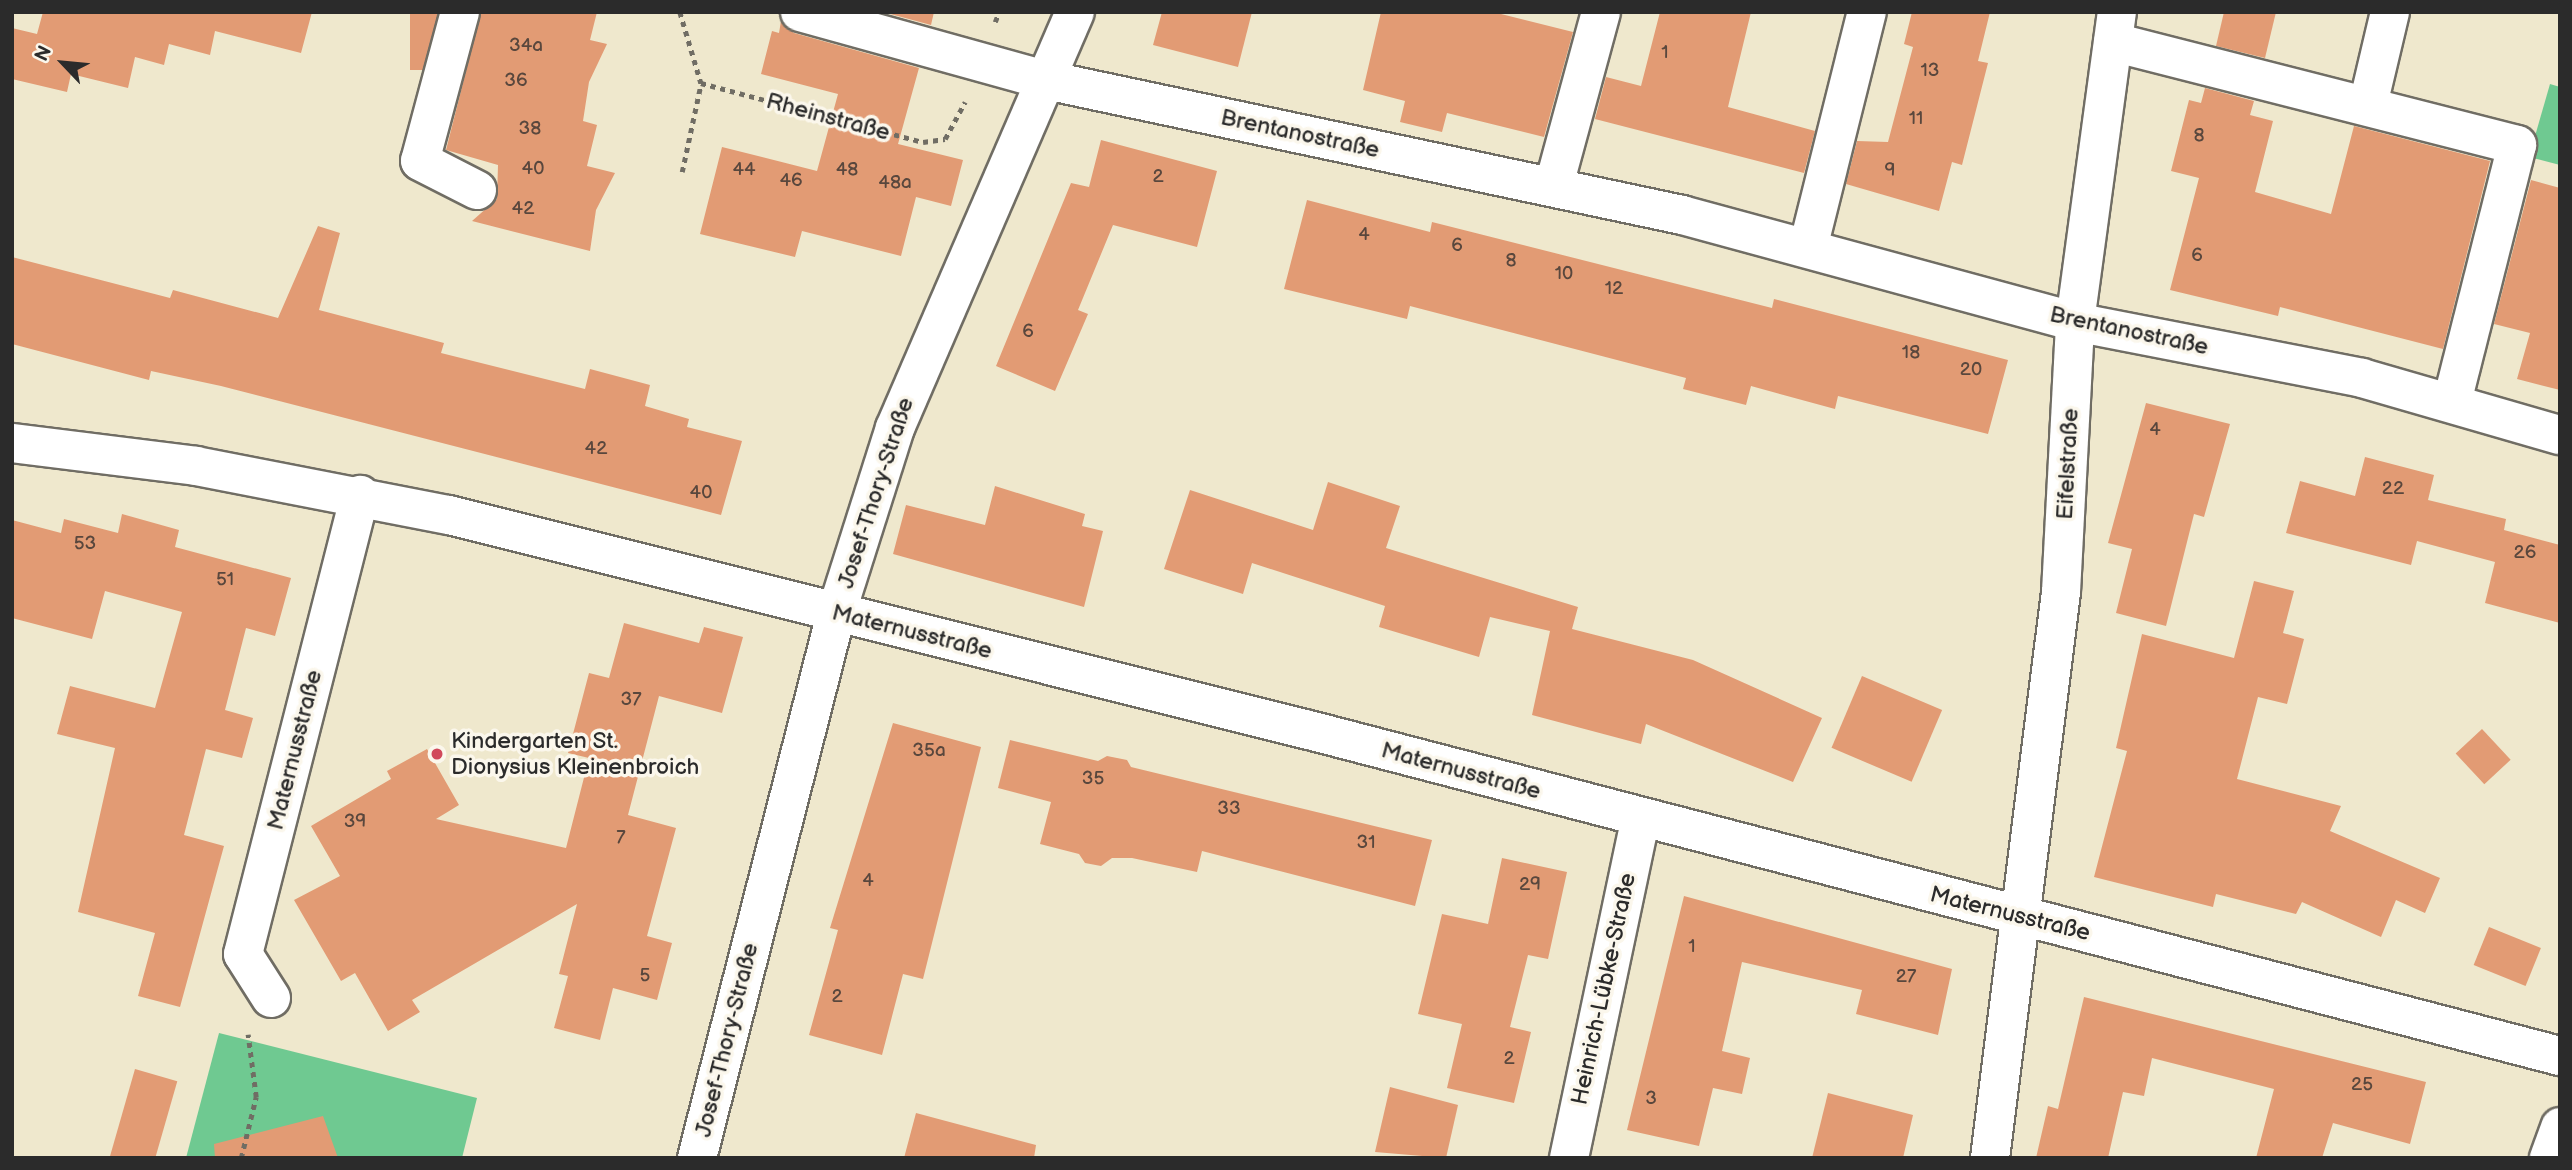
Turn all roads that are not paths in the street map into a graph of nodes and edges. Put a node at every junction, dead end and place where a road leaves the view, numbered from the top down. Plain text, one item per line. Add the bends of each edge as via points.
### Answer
1 (460, 12) edge
2 (800, 12) edge
3 (1075, 12) edge
4 (1601, 12) edge
5 (1867, 12) edge
6 (2390, 12) edge
7 (2115, 27) edge
8 (1046, 80) junction
9 (2368, 106) junction
10 (1554, 185) junction
11 (477, 190) dead end
12 (1808, 248) junction
13 (2075, 322) junction
14 (2452, 402) junction
15 (2560, 435) edge
16 (12, 443) edge
17 (360, 495) junction
18 (836, 614) junction
19 (1640, 820) junction
20 (2019, 916) junction
21 (259, 1010) road end
22 (2560, 1056) edge
23 (2560, 1128) edge
24 (697, 1158) edge
25 (1569, 1158) edge
26 (1990, 1158) edge
27 (2549, 1158) edge

1 - 11 street via 420,160
2 - 8 street, Brentanostraße
3 - 8 street, Josef-Thory-Straße
4 - 10 street
5 - 12 street
6 - 9 street
7 - 9 street
7 - 13 street, Eifelstraße
8 - 10 street, Brentanostraße
8 - 18 street, Josef-Thory-Straße via 895,428
9 - 14 street via 2517,145
10 - 12 street, Brentanostraße
12 - 13 street, Brentanostraße
13 - 14 street, Brentanostraße via 2362,378
13 - 20 street, Eifelstraße via 2061,592
14 - 15 street, Brentanostraße
16 - 17 street, Maternusstraße
17 - 18 street, Maternusstraße
17 - 21 street, Maternusstraße via 243,954
18 - 19 street, Maternusstraße via 1309,730
18 - 24 street, Josef-Thory-Straße
19 - 20 street, Maternusstraße
19 - 25 street, Heinrich-Lübke-Straße
20 - 22 street, Maternusstraße
20 - 26 street, Eifelstraße
23 - 27 street

